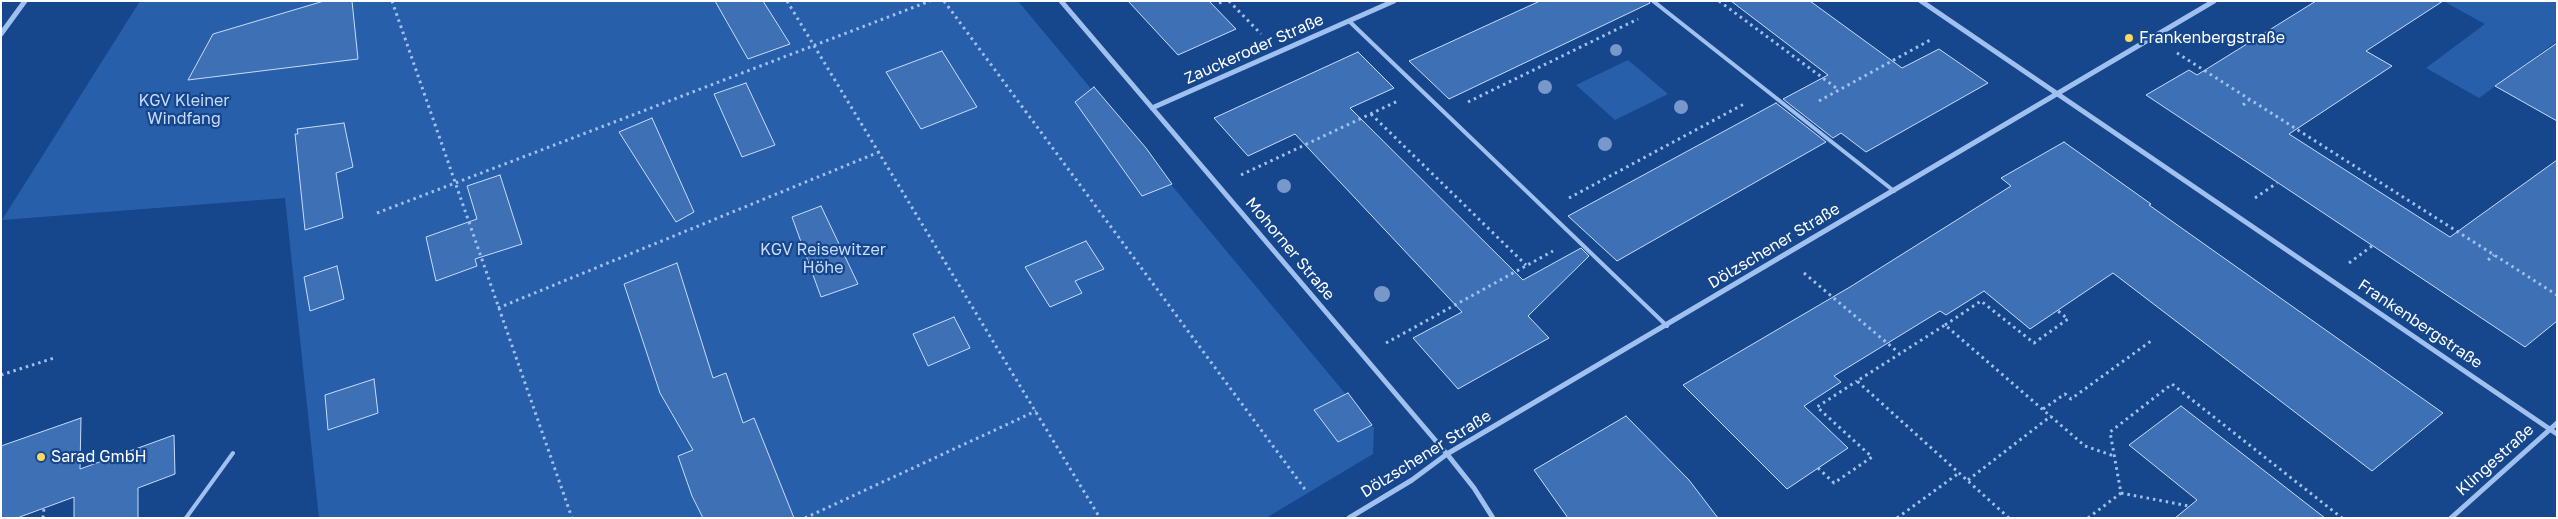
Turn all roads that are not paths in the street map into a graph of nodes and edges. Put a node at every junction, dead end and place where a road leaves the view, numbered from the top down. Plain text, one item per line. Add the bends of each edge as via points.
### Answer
1 (25, 1) edge
2 (1061, 1) edge
3 (1394, 1) edge
4 (1653, 1) edge
5 (1921, 1) edge
6 (2214, 1) edge
7 (1349, 21) junction
8 (1, 34) edge
9 (2057, 94) junction
10 (1152, 108) junction
11 (1894, 191) junction
12 (1666, 326) junction
13 (2557, 423) edge
14 (2550, 429) junction
15 (2557, 434) edge
16 (233, 453) dead end
17 (1447, 454) junction
18 (186, 518) edge
19 (1349, 518) edge
20 (1493, 518) edge
21 (2451, 518) edge

1 - 8 street
2 - 10 street, Mohorner Straße
3 - 7 street, Zauckeroder Straße
4 - 11 lane
5 - 9 street, Frankenbergstraße
6 - 9 street, Dölzschener Straße
7 - 10 street, Zauckeroder Straße
7 - 12 lane
9 - 11 street, Dölzschener Straße
9 - 14 street, Frankenbergstraße
10 - 17 street, Mohorner Straße
11 - 12 street, Dölzschener Straße
12 - 17 street, Dölzschener Straße
13 - 14 street, Klingestraße
14 - 15 street, Frankenbergstraße
14 - 21 street, Klingestraße
16 - 18 lane
17 - 19 street, Dölzschener Straße via 1412,480
17 - 20 street, Mohorner Straße

